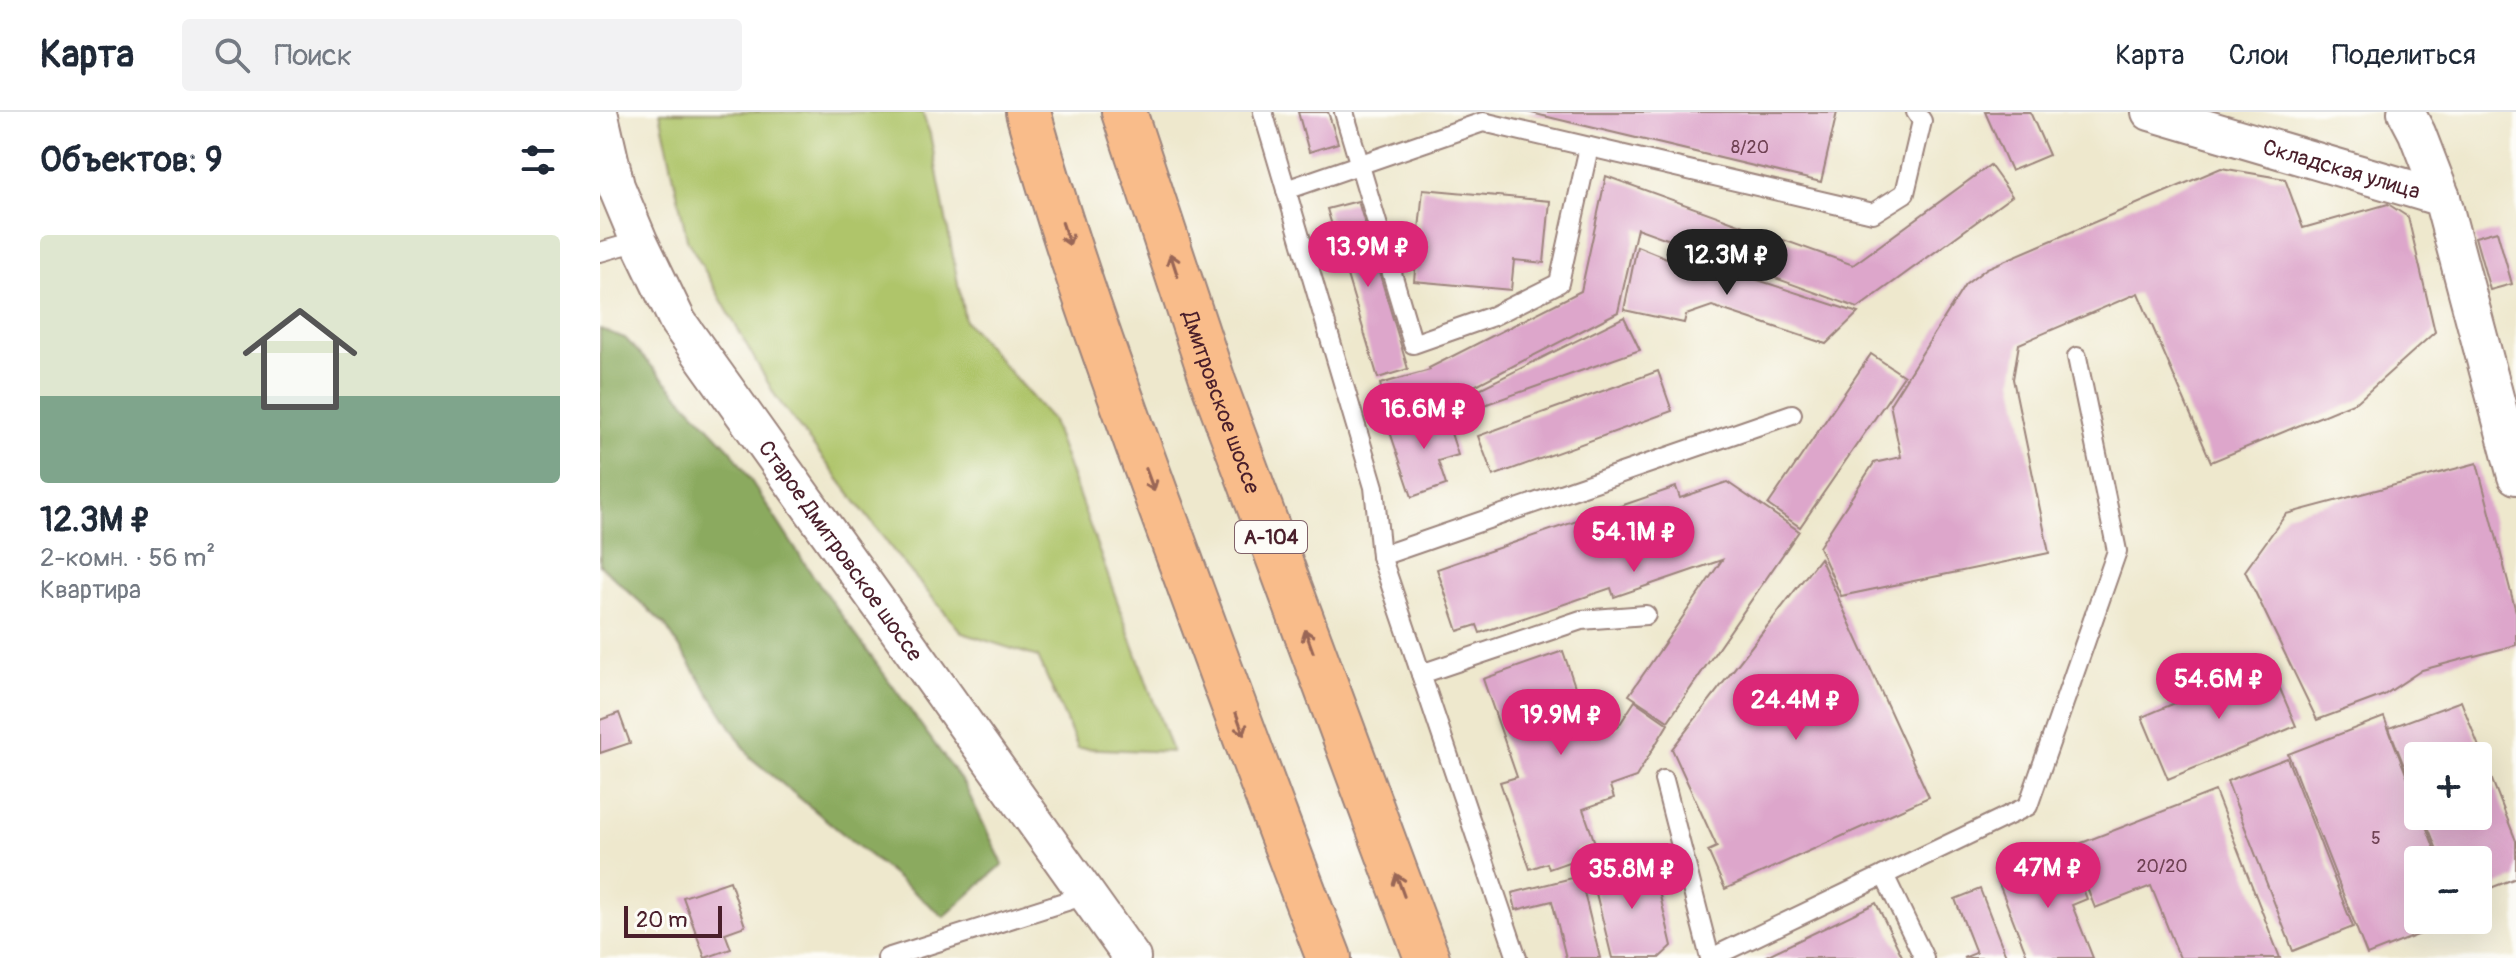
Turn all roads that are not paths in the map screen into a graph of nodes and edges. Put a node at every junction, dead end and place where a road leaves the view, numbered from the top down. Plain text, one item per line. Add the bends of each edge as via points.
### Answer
1 (1028, 112) edge
2 (1124, 112) edge
3 (1263, 112) edge
4 (1344, 112) edge
5 (1916, 112) edge
6 (2150, 112) edge
7 (2406, 112) edge
8 (600, 116) edge
9 (1589, 147) junction
10 (1360, 164) junction
11 (1286, 190) junction
12 (2442, 198) junction
13 (639, 241) junction
14 (600, 252) edge
15 (2077, 357) dead end
16 (1792, 414) dead end
17 (2516, 476) edge
18 (1381, 556) junction
19 (1646, 615) dead end
20 (1421, 674) junction
21 (1664, 780) dead end
22 (1884, 875) junction
23 (1086, 895) junction
24 (887, 958) edge
25 (1132, 958) edge
26 (1329, 958) edge
27 (1427, 958) edge
28 (1517, 958) edge
29 (1711, 958) edge
30 (1924, 958) edge

1 -> 26 highway via 1126,414
27 -> 2 highway, Дмитровское шоссе / А-104 via 1214,384
3 - 11 lane
4 - 10 lane
5 - 9 lane via 1922,121 1905,193 1873,213
6 - 12 street, Складская улица
7 - 12 street
8 - 13 street, Старое Дмитровское шоссе via 616,186
9 - 10 lane via 1483,122
9 - 10 lane via 1559,283 1493,316 1413,344
10 - 11 lane
11 - 18 lane via 1374,487
12 - 17 street, Складская улица
13 - 14 lane
13 - 23 street, Старое Дмитровское шоссе via 678,322
15 - 22 lane via 2117,551 2028,806
16 - 18 lane
18 - 20 lane
19 - 20 lane via 1581,620
20 - 28 lane
21 - 29 lane
22 - 29 lane
22 - 30 lane
23 - 24 lane
23 - 25 street, Старое Дмитровское шоссе

